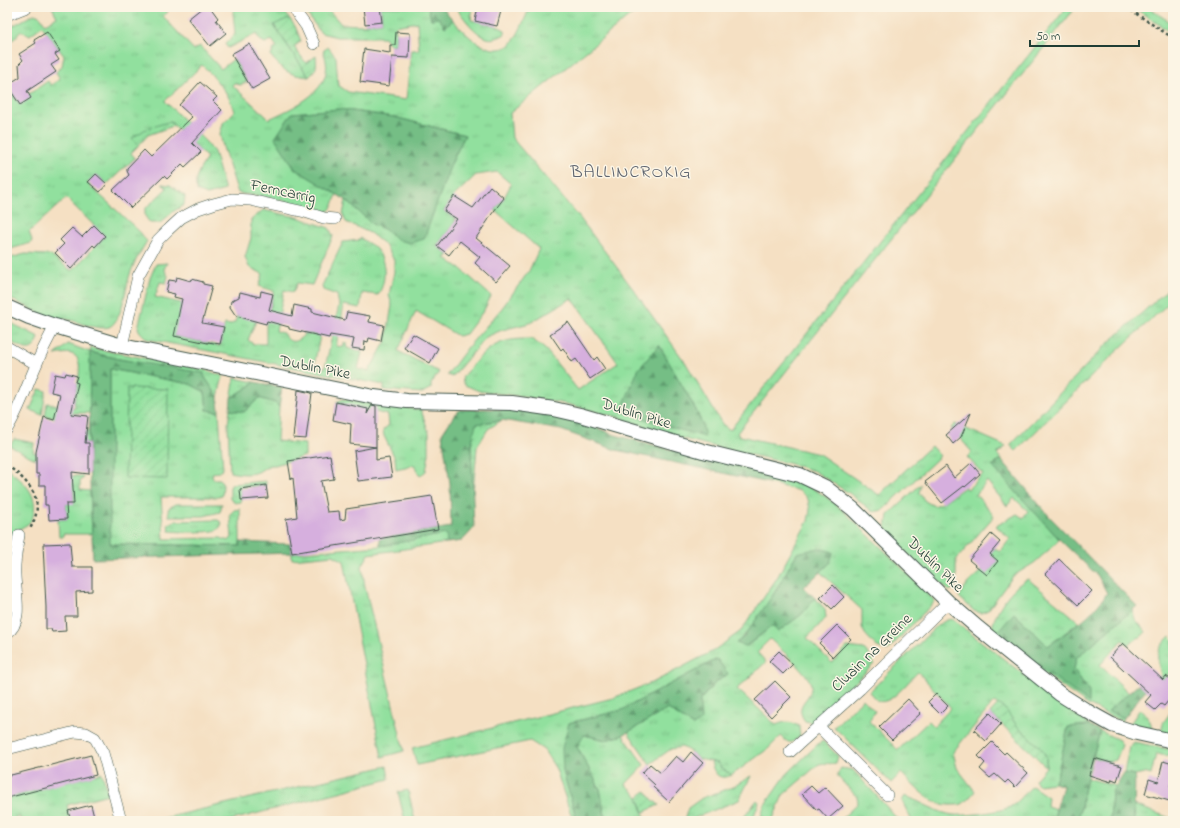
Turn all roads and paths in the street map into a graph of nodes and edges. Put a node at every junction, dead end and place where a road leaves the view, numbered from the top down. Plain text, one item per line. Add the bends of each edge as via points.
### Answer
1 (27, 7) edge
2 (292, 7) edge
3 (1126, 7) edge
4 (7, 15) edge
5 (1173, 38) edge
6 (314, 44) dead end
7 (335, 219) dead end
8 (7, 307) edge
9 (55, 326) junction
10 (122, 346) junction
11 (7, 347) edge
12 (36, 364) junction
13 (7, 429) edge
14 (7, 464) edge
15 (19, 535) joint
16 (11, 574) edge
17 (948, 602) junction
18 (7, 633) edge
19 (818, 726) junction
20 (1173, 741) edge
21 (7, 749) edge
22 (790, 752) dead end
23 (887, 795) dead end
24 (121, 821) edge

1 - 4 street
2 - 6 street via 306,26
3 - 5 path
7 - 10 street, Ferncarrig via 250,200 232,199 198,209 181,218 158,240 138,276
8 - 9 street, Dublin Pike
9 - 10 street, Dublin Pike
9 - 12 street
10 - 17 street, Dublin Pike via 374,397 407,401 512,404 554,409 710,453 800,475 825,487 853,509
11 - 12 street
12 - 13 street via 22,401
14 - 15 path via 24,479 35,496 36,514 29,532
15 - 16 street
16 - 18 street via 17,615 15,624
17 - 19 street, Cluain na Greine via 860,689
17 - 20 street, Dublin Pike via 1060,694 1087,711 1112,725
19 - 22 street, Cluain na Greine
19 - 23 street
21 - 24 street via 75,732 86,733 95,738 103,753

